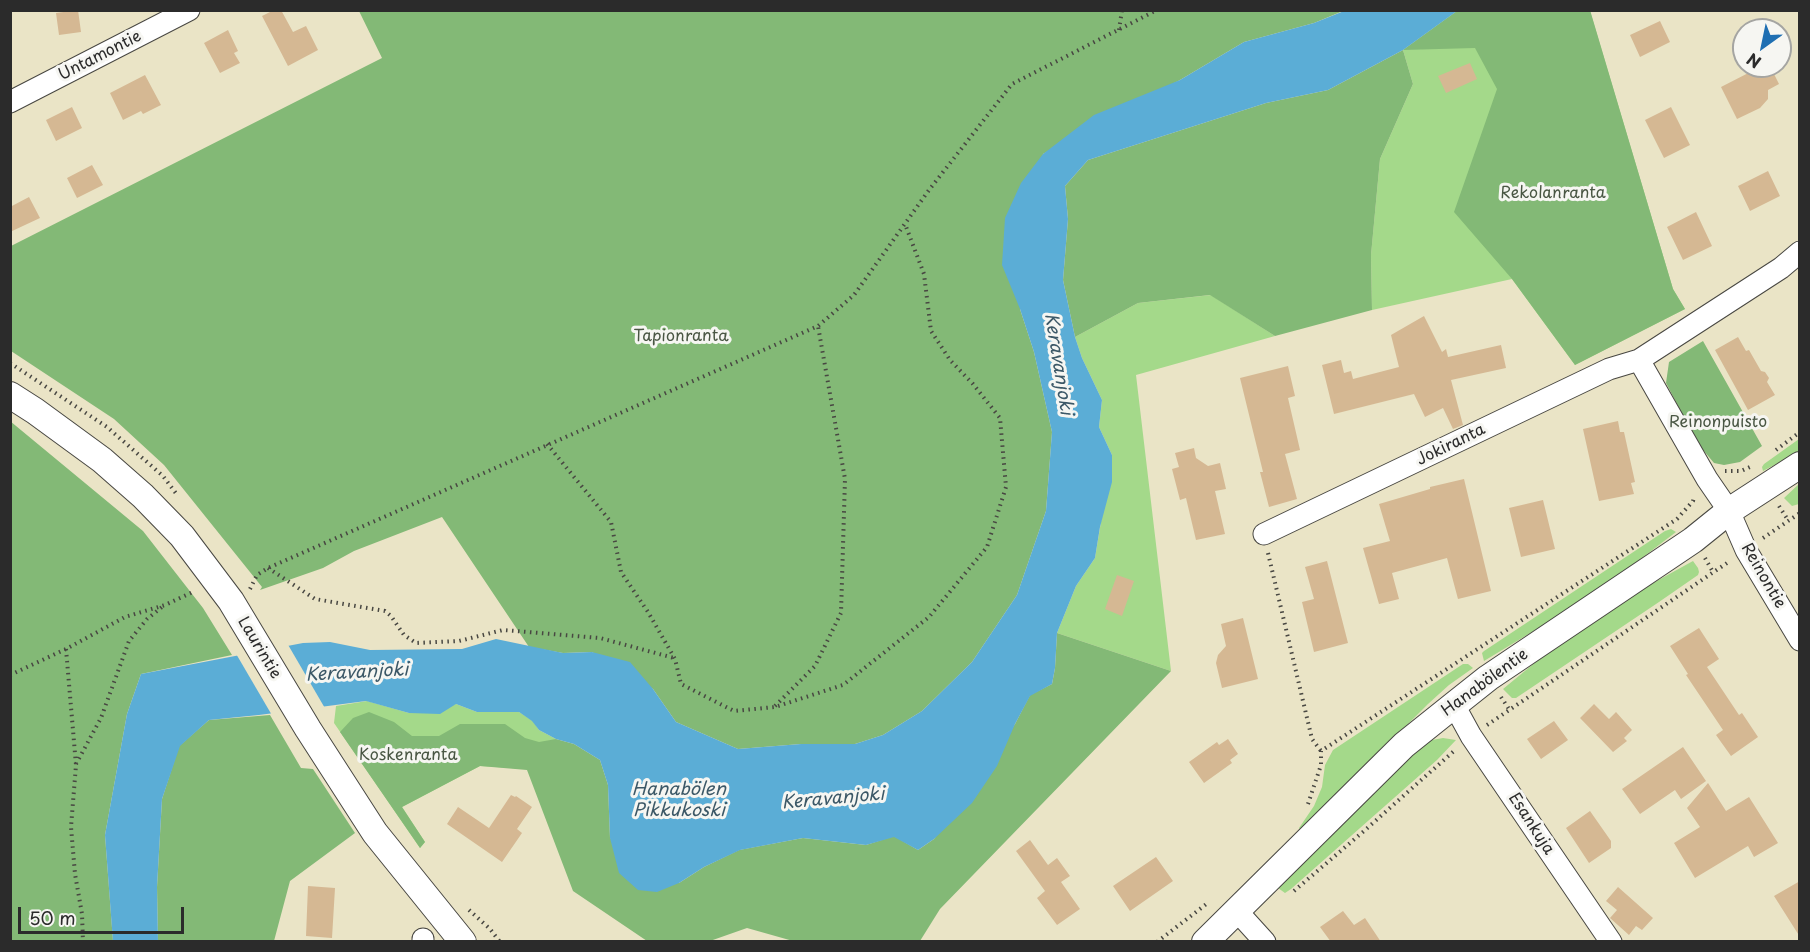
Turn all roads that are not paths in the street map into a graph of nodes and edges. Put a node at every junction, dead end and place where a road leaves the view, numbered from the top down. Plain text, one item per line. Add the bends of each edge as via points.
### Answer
1 (189, 10) edge
2 (10, 102) edge
3 (1800, 252) edge
4 (1639, 360) junction
5 (10, 395) edge
6 (1800, 465) edge
7 (1729, 511) junction
8 (1264, 534) road end
9 (1800, 640) edge
10 (1454, 705) junction
11 (1236, 910) junction
12 (463, 942) edge
13 (1205, 942) edge
14 (1266, 942) edge
15 (1611, 942) edge

1 - 2 street, Untamontie
3 - 4 street, Jokiranta
4 - 7 street
4 - 8 street, Jokiranta via 1609,369
5 - 12 street, Laurintie via 102,460 182,536 231,601 375,833
6 - 7 street, Hanabölentie
7 - 9 street, Reinontie via 1746,550
7 - 10 street, Hanabölentie
10 - 11 street, Hanabölentie via 1404,745
10 - 15 street, Esankuja
11 - 13 street, Hanabölentie
11 - 14 street

